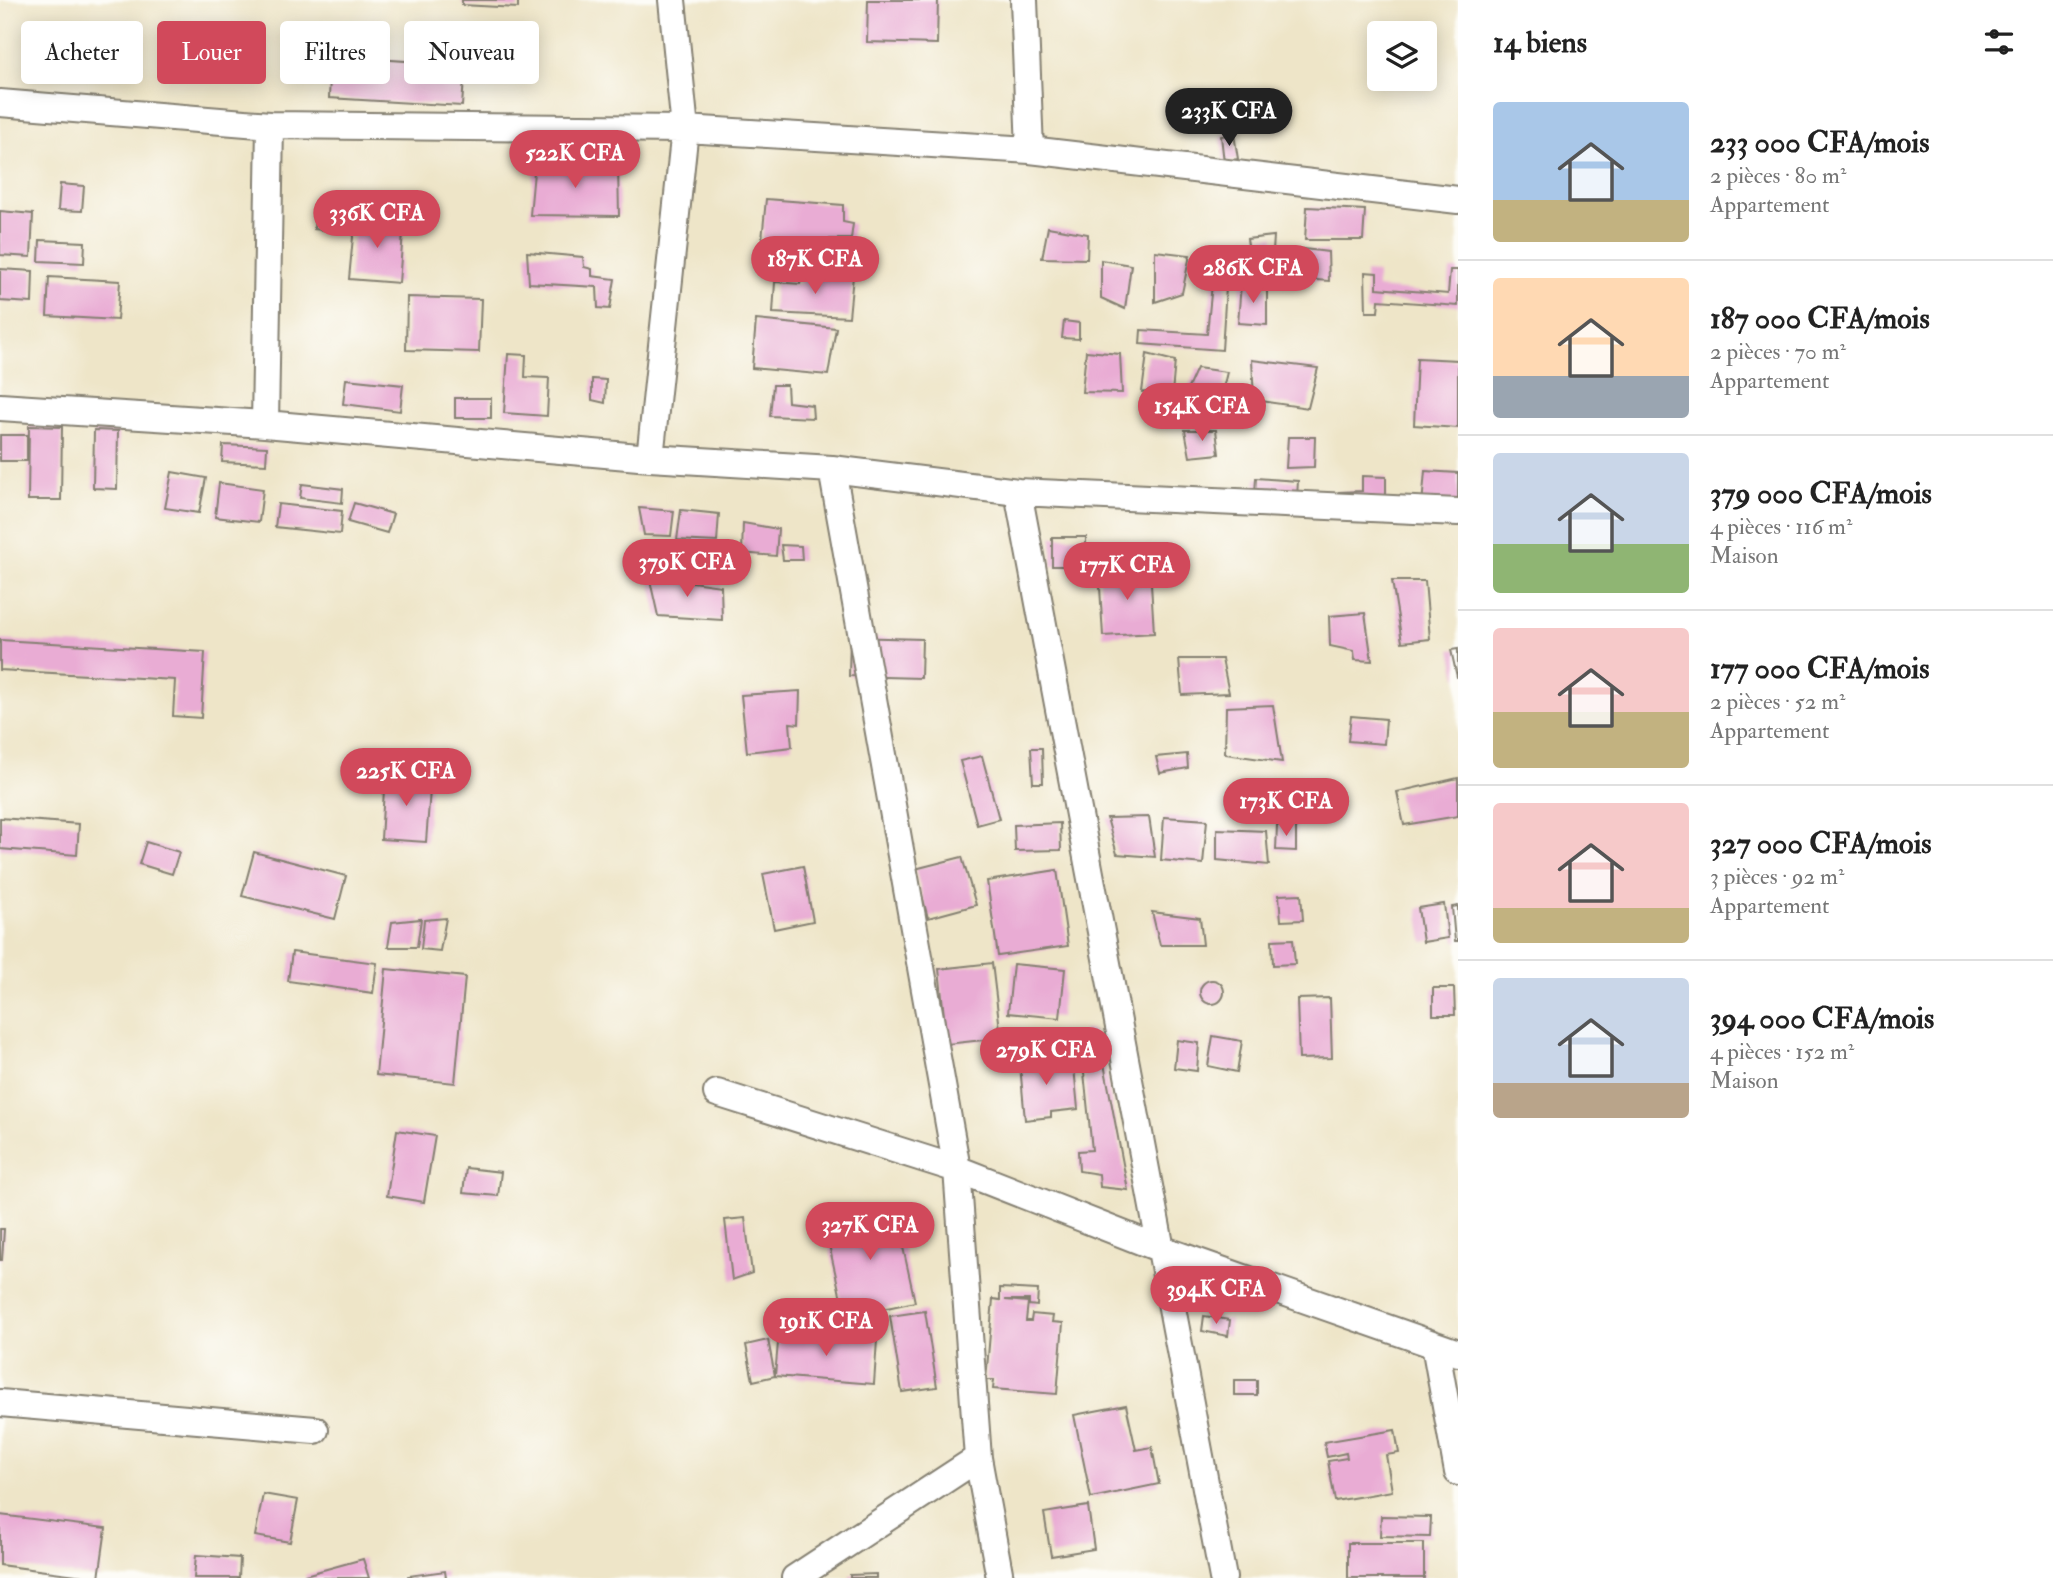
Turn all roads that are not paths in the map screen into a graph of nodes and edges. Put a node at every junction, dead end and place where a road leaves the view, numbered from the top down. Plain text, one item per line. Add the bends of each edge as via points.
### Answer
1 (671, 0) edge
2 (1024, 0) edge
3 (0, 103) edge
4 (270, 125) junction
5 (685, 129) junction
6 (1030, 150) junction
7 (1458, 200) edge
8 (0, 407) edge
9 (265, 424) junction
10 (650, 458) junction
11 (832, 469) junction
12 (1018, 492) junction
13 (1458, 512) edge
14 (717, 1093) dead end
15 (957, 1169) junction
16 (1161, 1249) junction
17 (1447, 1349) edge
18 (0, 1403) edge
19 (315, 1430) dead end
20 (978, 1458) junction
21 (1458, 1472) edge
22 (795, 1578) edge
23 (1000, 1578) edge
24 (1223, 1578) edge

1 - 5 street
2 - 6 street
3 - 4 street
4 - 5 street
4 - 9 street
5 - 6 street
5 - 10 street
6 - 7 street
8 - 9 street
9 - 10 street
10 - 11 street
11 - 12 street
11 - 15 street
12 - 13 street
12 - 16 street
14 - 15 street
15 - 16 street
15 - 20 street
16 - 17 street
16 - 24 street
17 - 21 street
18 - 19 street
20 - 22 street
20 - 23 street

